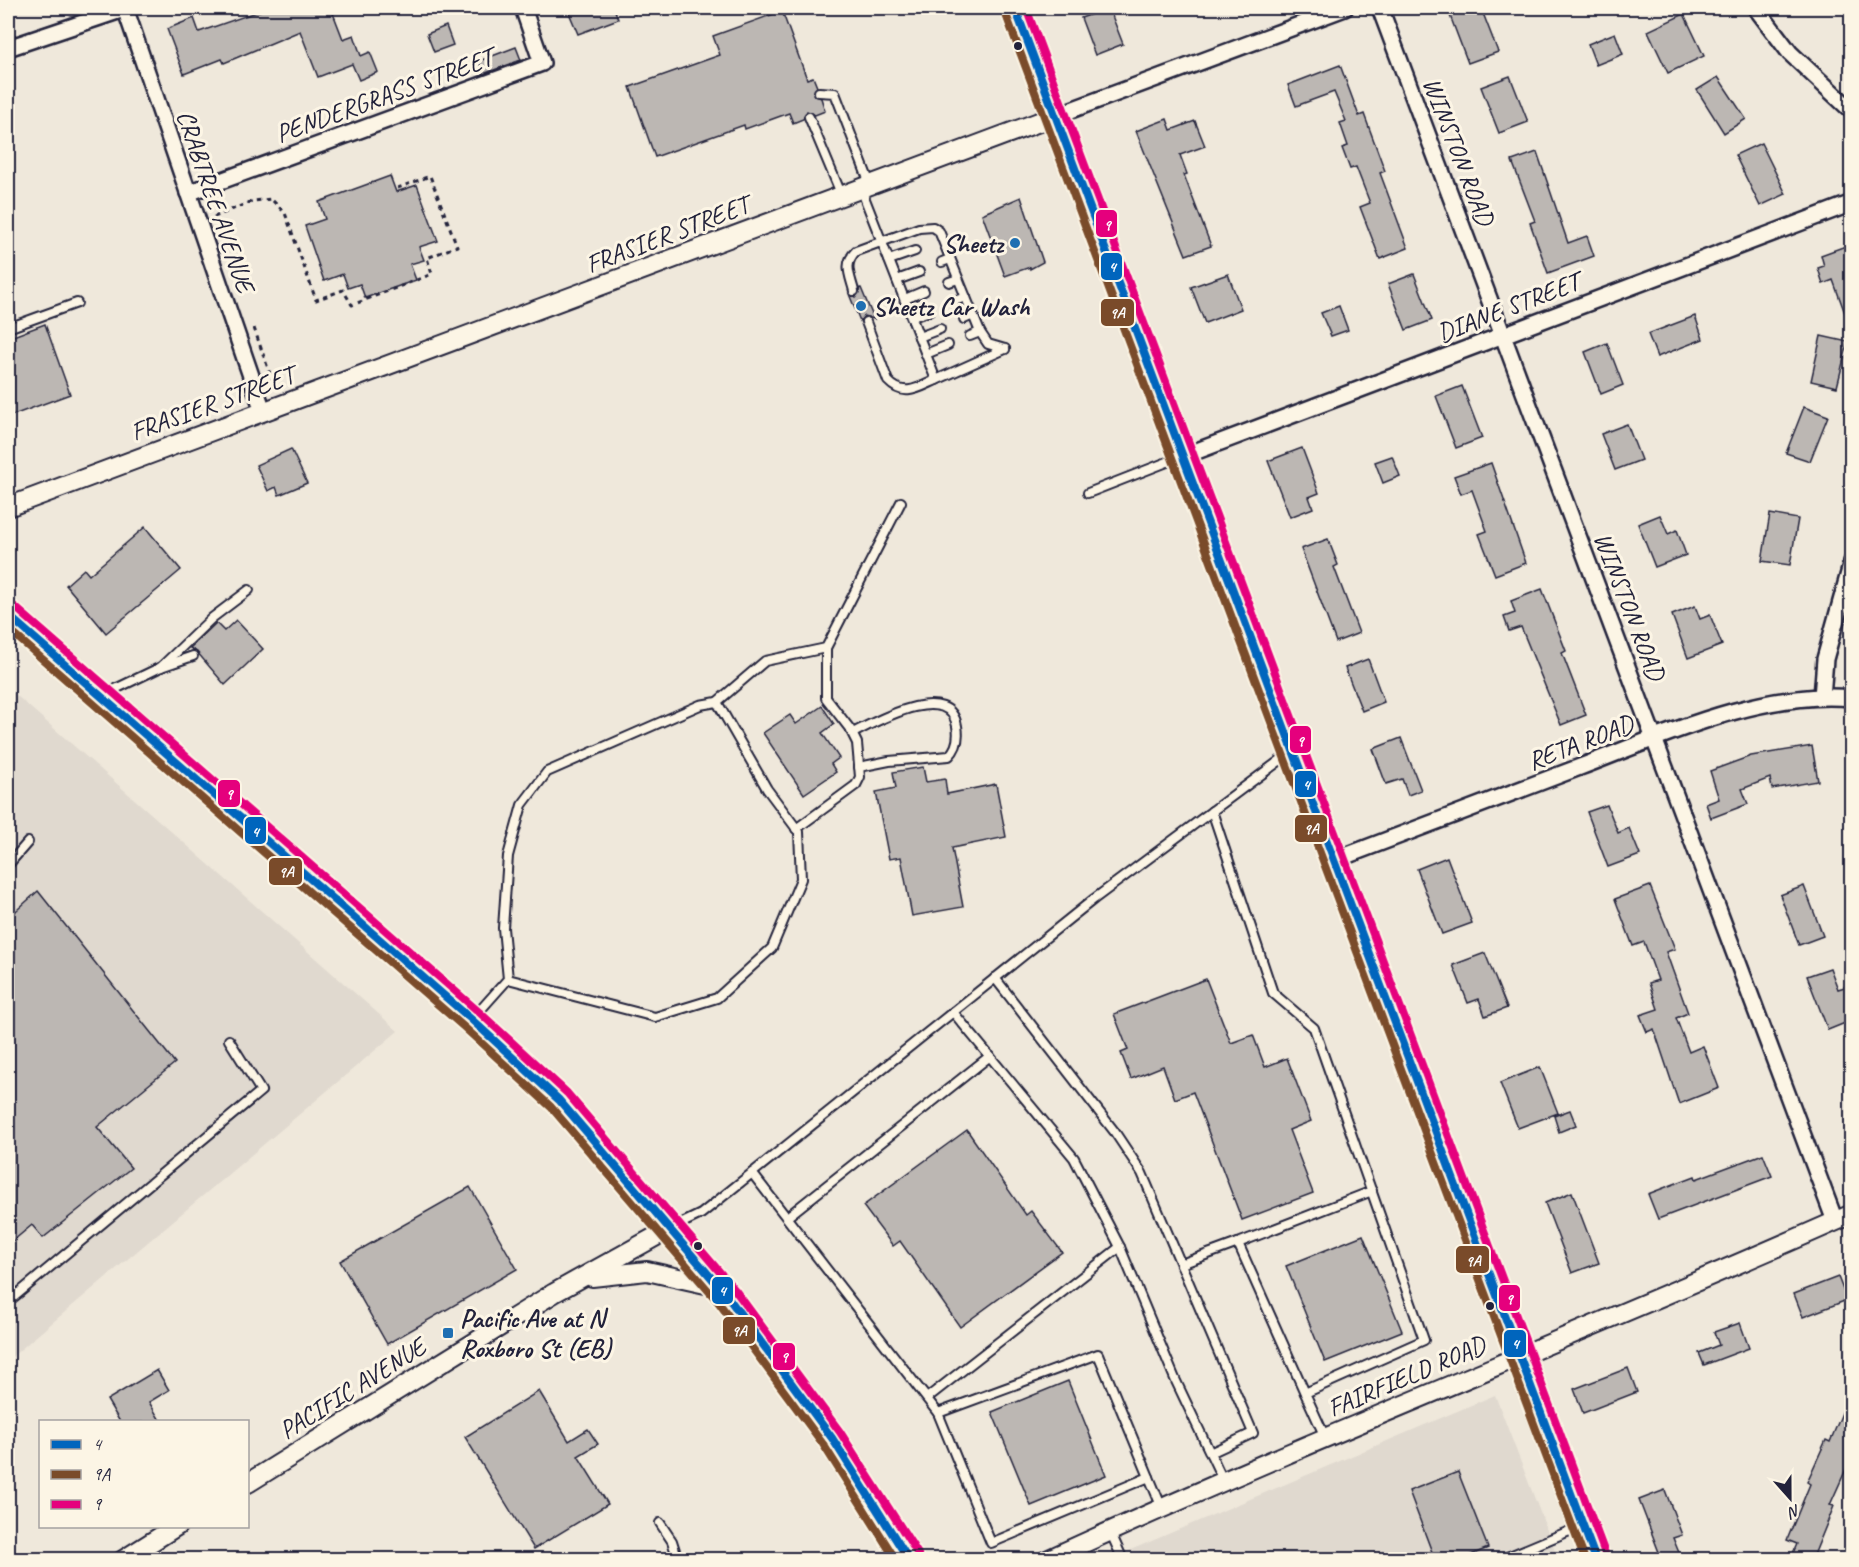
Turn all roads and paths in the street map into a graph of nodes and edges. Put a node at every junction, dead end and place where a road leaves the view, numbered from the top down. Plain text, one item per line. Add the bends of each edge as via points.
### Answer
1 (126, 8) edge
2 (524, 8) edge
3 (1015, 8) edge
4 (1345, 8) edge
5 (1380, 8) edge
6 (1756, 8) edge
7 (8, 48) edge
8 (819, 92) dead end
9 (1851, 111) edge
10 (1055, 116) junction
11 (809, 117) dead end
12 (204, 187) junction
13 (866, 187) junction
14 (395, 189) dead end
15 (188, 193) junction
16 (842, 196) junction
17 (1851, 203) edge
18 (882, 242) junction
19 (915, 251) dead end
20 (950, 259) junction
21 (889, 260) junction
22 (942, 262) dead end
23 (919, 272) dead end
24 (958, 279) junction
25 (897, 280) junction
26 (949, 282) dead end
27 (854, 291) dead end
28 (924, 291) dead end
29 (966, 297) junction
30 (904, 299) junction
31 (957, 300) dead end
32 (77, 303) dead end
33 (930, 311) dead end
34 (973, 315) junction
35 (912, 317) junction
36 (964, 320) dead end
37 (866, 322) dead end
38 (8, 328) edge
39 (940, 329) dead end
40 (980, 332) junction
41 (1503, 335) junction
42 (970, 336) dead end
43 (919, 337) junction
44 (948, 345) dead end
45 (926, 354) junction
46 (936, 380) junction
47 (263, 411) junction
48 (1181, 457) junction
49 (1088, 493) dead end
50 (901, 502) dead end
51 (8, 507) edge
52 (1851, 562) edge
53 (249, 590) dead end
54 (8, 615) edge
55 (826, 648) junction
56 (193, 656) dead end
57 (161, 667) junction
58 (99, 696) junction
59 (1822, 697) junction
60 (1851, 698) edge
61 (717, 702) junction
62 (853, 733) junction
63 (1655, 739) junction
64 (1292, 752) junction
65 (859, 767) junction
66 (1212, 811) junction
67 (796, 829) junction
68 (28, 842) dead end
69 (1332, 861) junction
70 (8, 864) edge
71 (995, 978) junction
72 (508, 979) junction
73 (953, 1012) junction
74 (472, 1020) junction
75 (229, 1040) dead end
76 (990, 1056) junction
77 (752, 1173) junction
78 (1372, 1191) junction
79 (1851, 1214) edge
80 (787, 1217) junction
81 (1834, 1221) junction
82 (671, 1228) junction
83 (1238, 1243) junction
84 (1120, 1246) junction
85 (1181, 1264) junction
86 (579, 1279) junction
87 (720, 1287) junction
88 (8, 1302) edge
89 (1518, 1358) junction
90 (1305, 1392) junction
91 (927, 1398) junction
92 (938, 1413) junction
93 (1325, 1437) junction
94 (1210, 1453) junction
95 (1149, 1477) junction
96 (249, 1482) edge
97 (1224, 1482) junction
98 (1162, 1508) junction
99 (660, 1523) dead end
100 (1583, 1526) junction
101 (175, 1528) edge
102 (1110, 1531) junction
103 (123, 1560) edge
104 (678, 1560) edge
105 (909, 1560) edge
106 (1047, 1560) edge
107 (1123, 1560) edge
108 (1500, 1560) edge
109 (1596, 1560) edge

1 - 7 street
1 - 15 street, CRABTREE AVENUE
2 - 12 street, PENDERGRASS STREET via 542,63
3 - 10 main road
4 - 10 street, FRASIER STREET
5 - 41 street, WINSTON ROAD
6 - 9 street via 1790,53
8 - 13 lane via 835,93
10 - 13 street, FRASIER STREET
10 - 48 main road
11 - 16 lane
12 - 14 path via 214,217 253,201 271,199 281,206 316,300 343,290 352,305 432,274 427,258 458,246 430,176
12 - 15 street, PENDERGRASS STREET
13 - 16 street, FRASIER STREET
13 - 18 lane
15 - 47 street, CRABTREE AVENUE
16 - 47 street, FRASIER STREET
17 - 41 street, DIANE STREET
18 - 20 lane via 928,225 939,231 939,242
18 - 21 lane
18 - 27 lane via 850,256 847,267
19 - 21 lane
20 - 22 lane
20 - 24 lane
21 - 25 lane
23 - 25 lane
24 - 26 lane
24 - 29 lane
25 - 30 lane
28 - 30 lane
29 - 31 lane
29 - 34 lane
30 - 35 lane
32 - 38 lane
33 - 35 lane
34 - 36 lane
34 - 40 lane
35 - 43 lane
37 - 46 lane via 888,381 894,387 910,392
39 - 43 lane
40 - 42 lane
40 - 46 lane via 988,344 1005,350
41 - 48 street, DIANE STREET
41 - 63 street, WINSTON ROAD
43 - 45 lane
44 - 45 lane
45 - 46 lane
47 - 51 street, FRASIER STREET
48 - 49 lane
48 - 64 main road
50 - 55 lane
52 - 59 street via 1825,659
53 - 57 lane via 212,618
54 - 58 main road
55 - 61 lane via 765,661
55 - 62 lane via 826,698
56 - 57 lane
57 - 58 lane
58 - 74 main road
59 - 60 street, RETA ROAD
59 - 63 street, RETA ROAD via 1759,706
61 - 67 lane via 767,789
61 - 72 lane via 700,705 547,772 522,805 508,856 503,928
62 - 65 lane
62 - 65 lane via 887,717 931,705 944,707 958,726 955,750 949,756
63 - 69 street, RETA ROAD
63 - 81 street, WINSTON ROAD
64 - 66 lane
64 - 69 main road
65 - 67 lane via 856,785
66 - 71 lane via 1094,898
66 - 78 lane via 1273,993 1314,1028
67 - 72 lane via 801,879 772,948 717,998 655,1017
68 - 70 lane
69 - 89 main road
71 - 73 lane
71 - 85 lane via 1142,1173
72 - 74 lane
73 - 76 lane
73 - 77 lane
74 - 82 main road via 559,1100
75 - 88 lane via 261,1091
76 - 80 lane
76 - 84 lane via 1074,1158
77 - 80 lane
77 - 82 lane via 701,1214
78 - 83 lane
78 - 90 lane via 1424,1340
79 - 81 street, FAIRFIELD ROAD
80 - 91 lane
81 - 89 street, FAIRFIELD ROAD
82 - 86 street, PACIFIC AVENUE
82 - 87 main road
83 - 85 lane
83 - 90 lane
84 - 91 lane
84 - 94 lane
85 - 94 lane via 1253,1433
86 - 87 street via 647,1271
86 - 96 street, PACIFIC AVENUE
87 - 105 main road via 832,1438
89 - 93 street, FAIRFIELD ROAD
89 - 100 main road
90 - 93 lane
91 - 92 lane
92 - 95 lane via 1098,1354
92 - 95 lane via 992,1543
93 - 97 street, FAIRFIELD ROAD
94 - 97 lane
95 - 98 lane
97 - 98 street, FAIRFIELD ROAD
98 - 102 street, FAIRFIELD ROAD
99 - 104 lane
100 - 108 lane
100 - 109 main road
101 - 103 street
102 - 106 street, FAIRFIELD ROAD
102 - 107 lane

